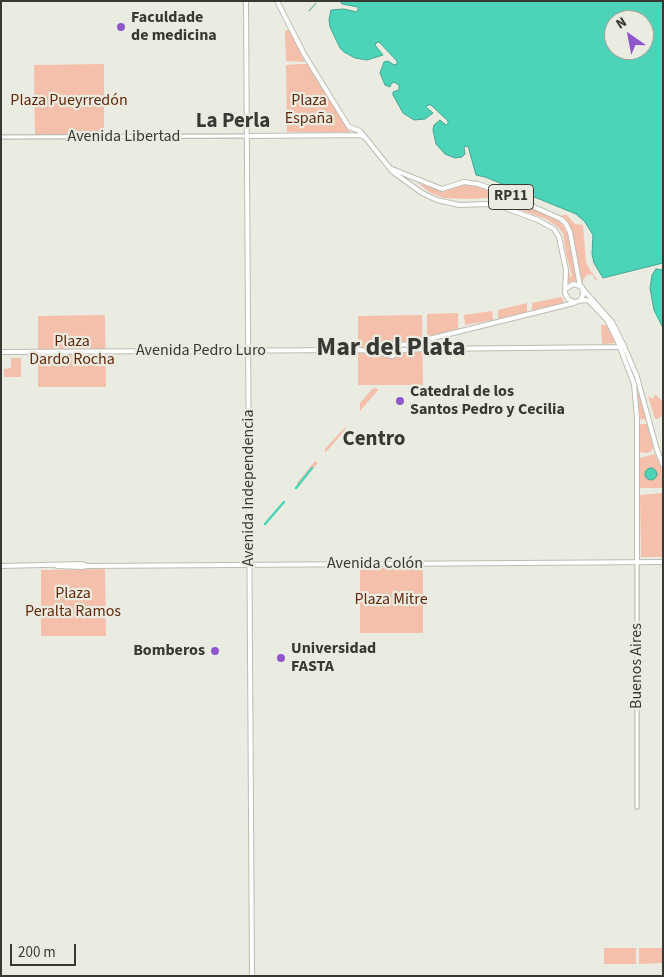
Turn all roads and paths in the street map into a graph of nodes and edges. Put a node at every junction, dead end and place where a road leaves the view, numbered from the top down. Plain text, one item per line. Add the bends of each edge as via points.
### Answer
1 (246, 1) edge
2 (277, 1) edge
3 (247, 136) junction
4 (1, 138) edge
5 (366, 138) junction
6 (392, 169) junction
7 (414, 179) junction
8 (411, 184) junction
9 (581, 287) junction
10 (566, 290) junction
11 (566, 296) junction
12 (577, 302) junction
13 (564, 306) junction
14 (393, 344) junction
15 (409, 344) junction
16 (388, 345) junction
17 (622, 347) junction
18 (248, 350) junction
19 (370, 350) junction
20 (408, 350) junction
21 (1, 352) edge
22 (396, 354) junction
23 (388, 355) junction
24 (663, 465) edge
25 (637, 562) junction
26 (663, 562) edge
27 (250, 564) junction
28 (1, 566) edge
29 (56, 566) junction
30 (86, 566) junction
31 (637, 807) dead end
32 (252, 976) edge

1 - 3 main road, Avenida Independencia
2 - 5 main road, RP11 via 304,54 349,127 359,130
3 - 4 main road, Avenida Libertad
3 - 5 main road, Avenida Libertad via 361,135
3 - 18 main road, Avenida Independencia
5 - 6 main road, RP11
6 - 7 main road, RP11
6 - 8 main road, RP11
7 - 8 main road
7 - 9 main road, RP11 via 442,189 464,182 478,184 562,219 571,237
8 - 10 main road, RP11 via 427,196 441,201 500,206 554,229 560,237
9 - 10 main road via 572,284
9 - 12 main road, RP11 via 583,295
9 - 17 main road, RP11 via 607,315
10 - 11 main road, RP11
11 - 12 main road, RP11
11 - 13 main road
12 - 13 main road
12 - 17 main road, RP11 via 588,300 595,306
13 - 15 main road
14 - 15 main road
14 - 16 main road
14 - 22 main road via 397,348
15 - 20 main road
16 - 19 main road, Avenida Pedro Luro
16 - 23 main road via 385,349
17 - 20 main road
17 - 24 main road, RP11 via 638,379
17 - 25 main road, Buenos Aires / RP11 via 634,384 637,418
18 - 19 main road, Avenida Pedro Luro
18 - 21 main road, Avenida Pedro Luro
18 - 27 main road, Avenida Independencia
19 - 23 main road, Avenida Pedro Luro
20 - 22 main road
22 - 23 main road
25 - 26 main road, Avenida Colón
25 - 27 main road, Avenida Colón
25 - 31 main road, Buenos Aires
27 - 30 main road, Avenida Colón
27 - 32 main road, Avenida Independencia
28 - 29 main road, Avenida Colón
29 - 30 main road, Avenida Colón
29 - 30 main road, Avenida Colón

